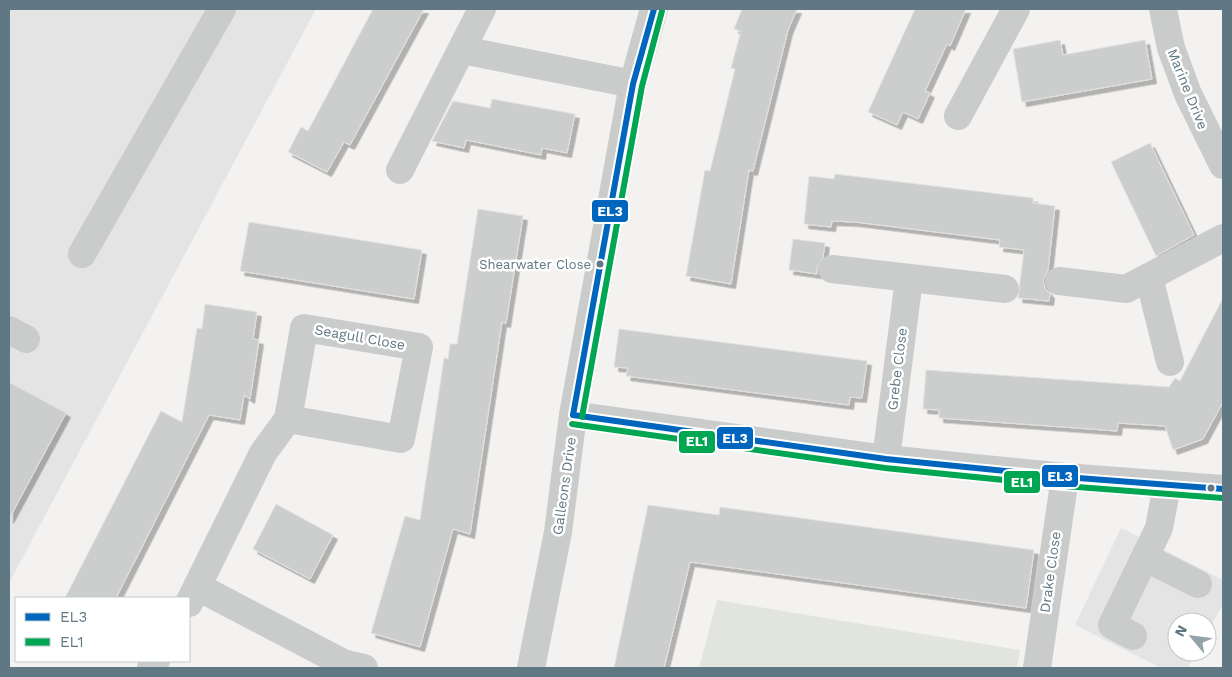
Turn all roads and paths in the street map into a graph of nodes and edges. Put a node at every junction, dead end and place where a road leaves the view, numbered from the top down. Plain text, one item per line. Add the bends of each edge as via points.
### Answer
1 (222, 9) edge
2 (482, 9) edge
3 (654, 9) edge
4 (1016, 9) edge
5 (1163, 9) edge
6 (462, 50) junction
7 (633, 84) junction
8 (958, 116) dead end
9 (1221, 155) edge
10 (400, 170) dead end
11 (1223, 238) edge
12 (82, 254) dead end
13 (832, 269) dead end
14 (1149, 277) junction
15 (908, 280) junction
16 (1059, 281) dead end
17 (1005, 289) dead end
18 (1170, 362) dead end
19 (573, 415) junction
20 (288, 419) junction
21 (886, 459) junction
22 (1065, 477) junction
23 (1167, 485) junction
24 (1223, 489) edge
25 (1146, 558) junction
26 (1198, 584) dead end
27 (193, 595) edge
28 (1133, 636) dead end
29 (364, 668) edge
30 (531, 668) edge
31 (1037, 668) edge

1 - 12 street
2 - 6 street
3 - 7 street, Galleons Drive
4 - 8 street
5 - 9 street, Marine Drive via 1171,48 1188,94
6 - 7 street
6 - 10 street
7 - 19 street, Galleons Drive
11 - 14 street
13 - 15 street
14 - 16 street via 1126,288
14 - 18 street
15 - 17 street
15 - 21 street, Grebe Close
19 - 21 street
19 - 30 street, Galleons Drive via 558,532
20 - 20 street, Seagull Close via 304,328 419,347 401,439
20 - 27 street, Seagull Close via 263,452
21 - 22 street
22 - 23 street
22 - 31 street, Drake Close
23 - 24 street
23 - 25 street via 1159,528
25 - 26 street
25 - 28 street via 1112,625
27 - 29 street, Seagull Close via 343,663

